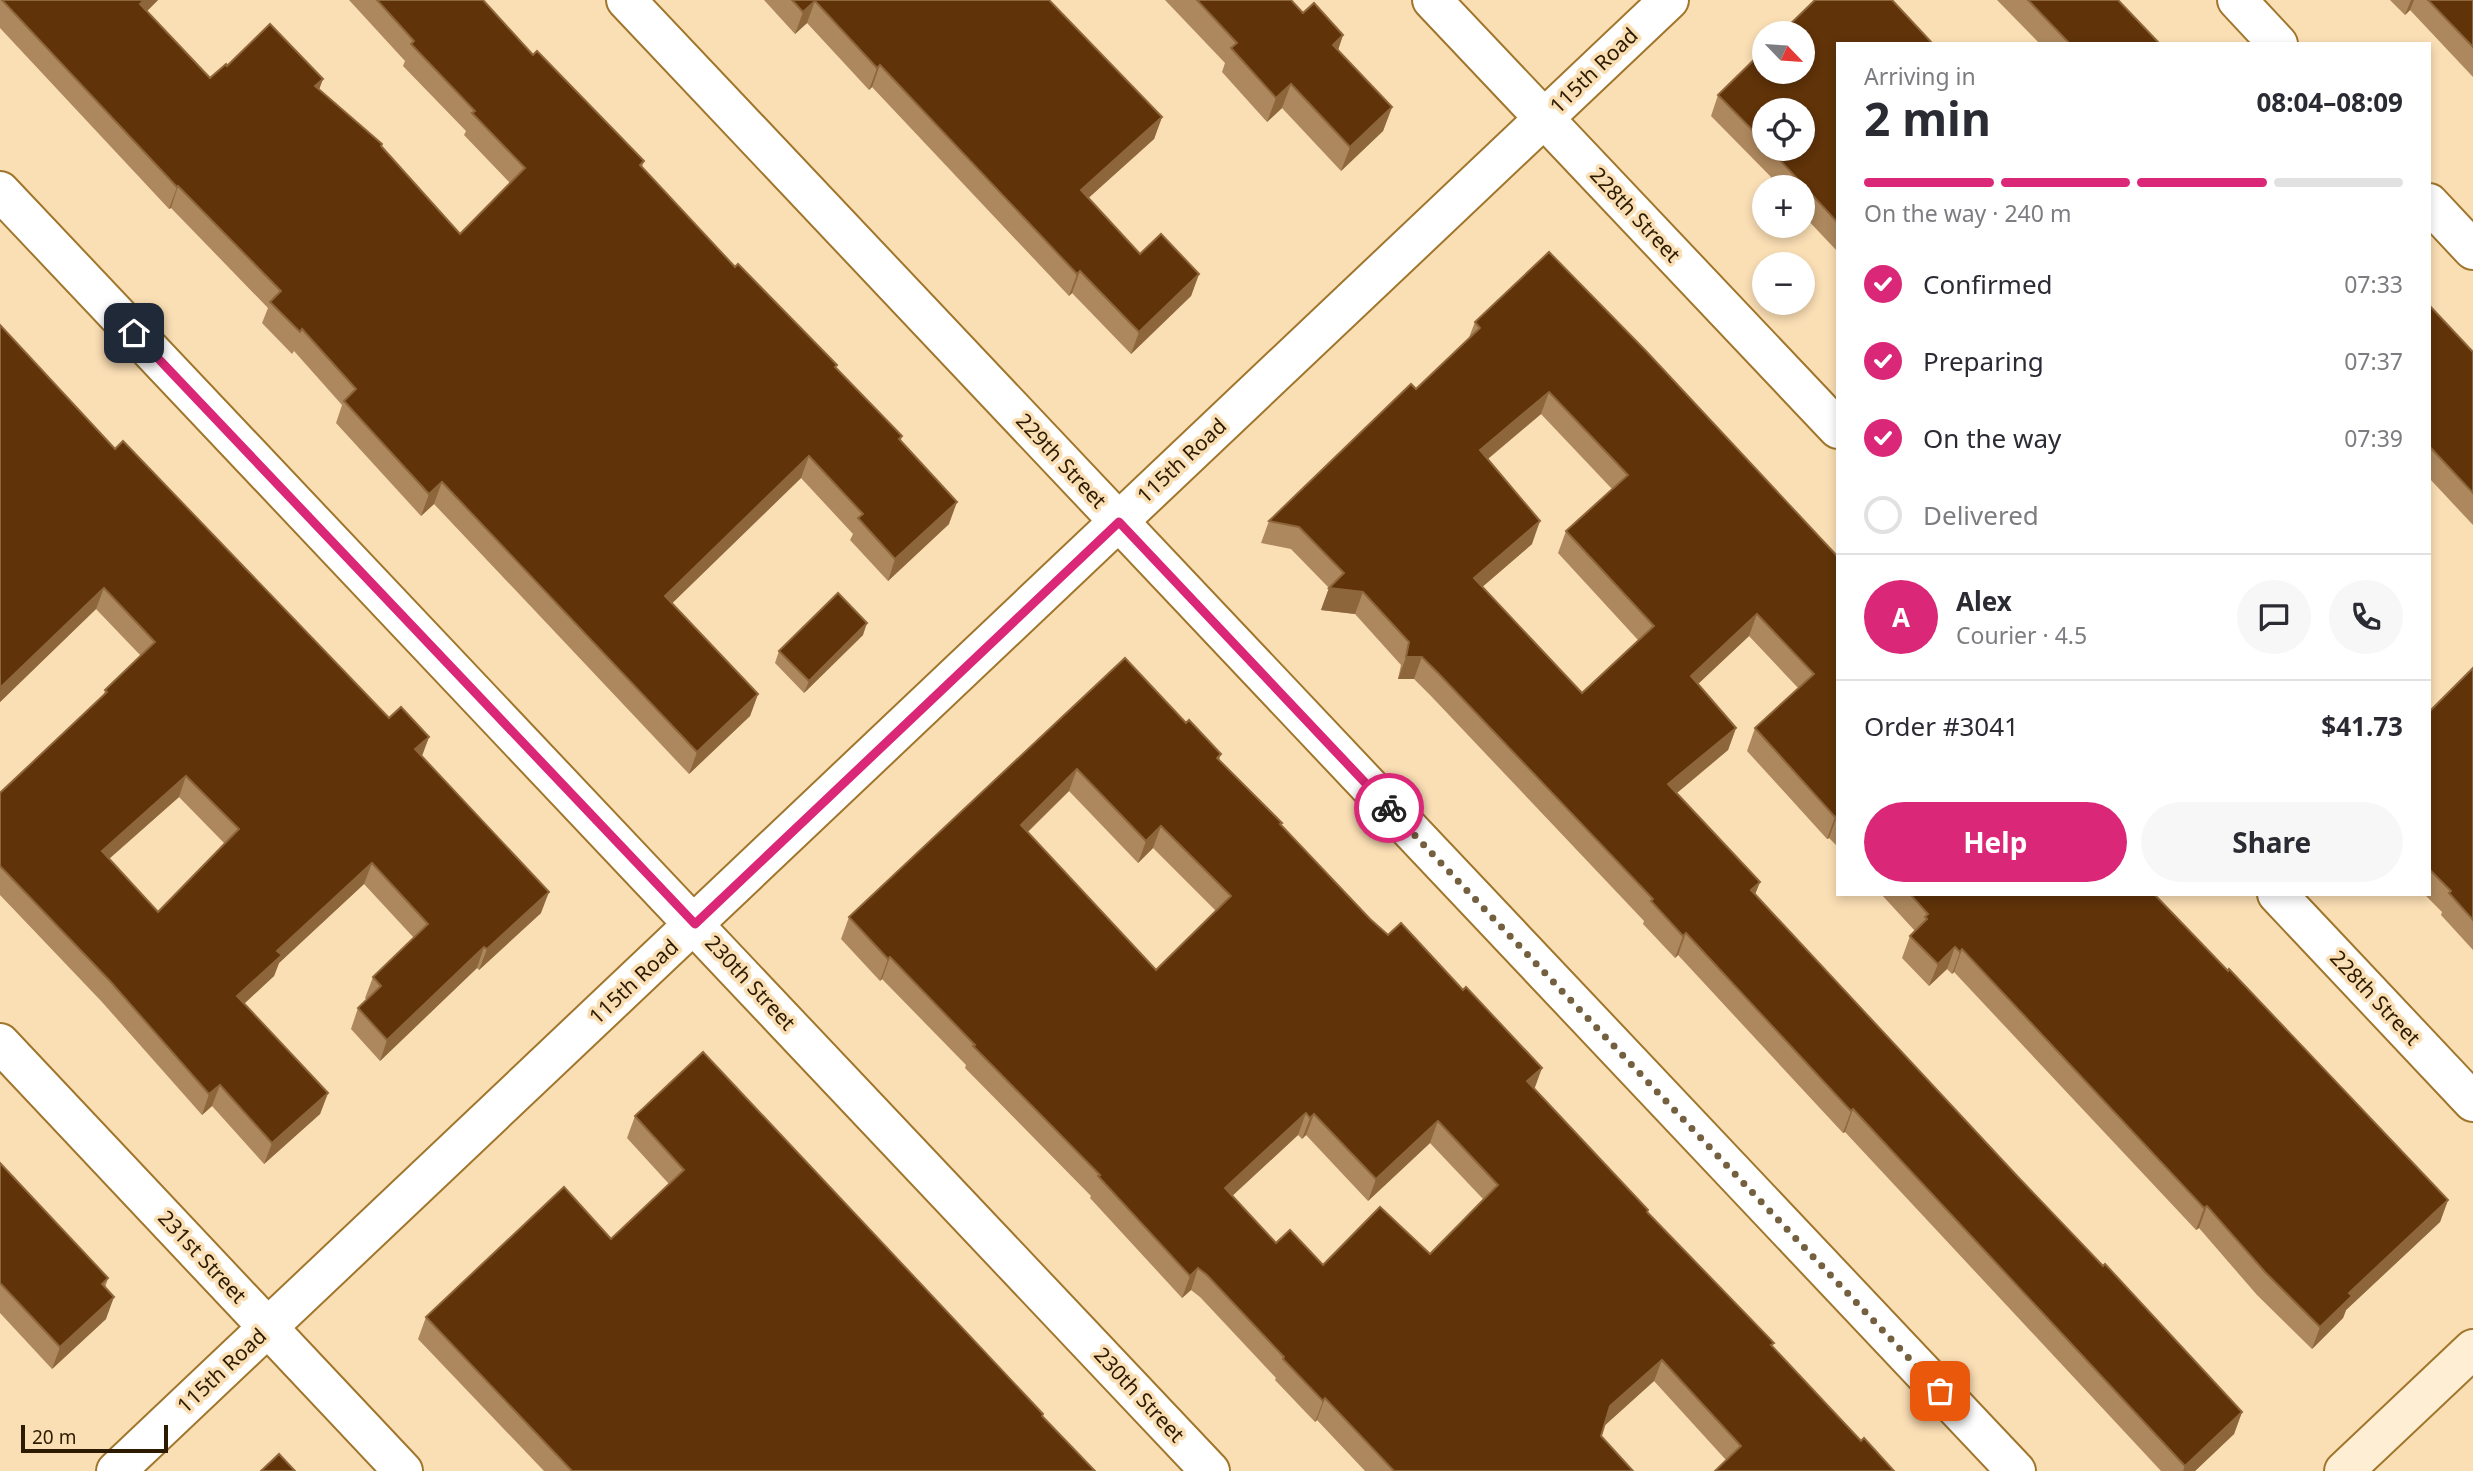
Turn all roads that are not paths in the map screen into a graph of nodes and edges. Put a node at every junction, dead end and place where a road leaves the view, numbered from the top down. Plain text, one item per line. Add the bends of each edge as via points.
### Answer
1 (626, 0) edge
2 (1432, 0) edge
3 (1669, 0) edge
4 (2237, 0) edge
5 (2276, 42) edge
6 (1544, 119) junction
7 (0, 191) edge
8 (2431, 205) edge
9 (2473, 250) edge
10 (1836, 427) edge
11 (1119, 522) junction
12 (2279, 896) edge
13 (695, 924) junction
14 (0, 1044) edge
15 (2473, 1102) edge
16 (268, 1328) junction
17 (2473, 1349) edge
18 (116, 1471) edge
19 (403, 1471) edge
20 (1210, 1471) edge
21 (2015, 1471) edge
22 (2344, 1471) edge

1 - 11 street, 229th Street
2 - 6 street, 228th Street
3 - 6 street, 115th Road
4 - 5 street
6 - 10 street, 228th Street
6 - 11 street, 115th Road
7 - 13 street, 230th Street
8 - 9 street
11 - 13 street, 115th Road
11 - 21 street, 229th Street
12 - 15 street, 228th Street
13 - 16 street, 115th Road
13 - 20 street, 230th Street
14 - 16 street, 231st Street
16 - 18 street, 115th Road
16 - 19 street, 231st Street
17 - 22 main road

